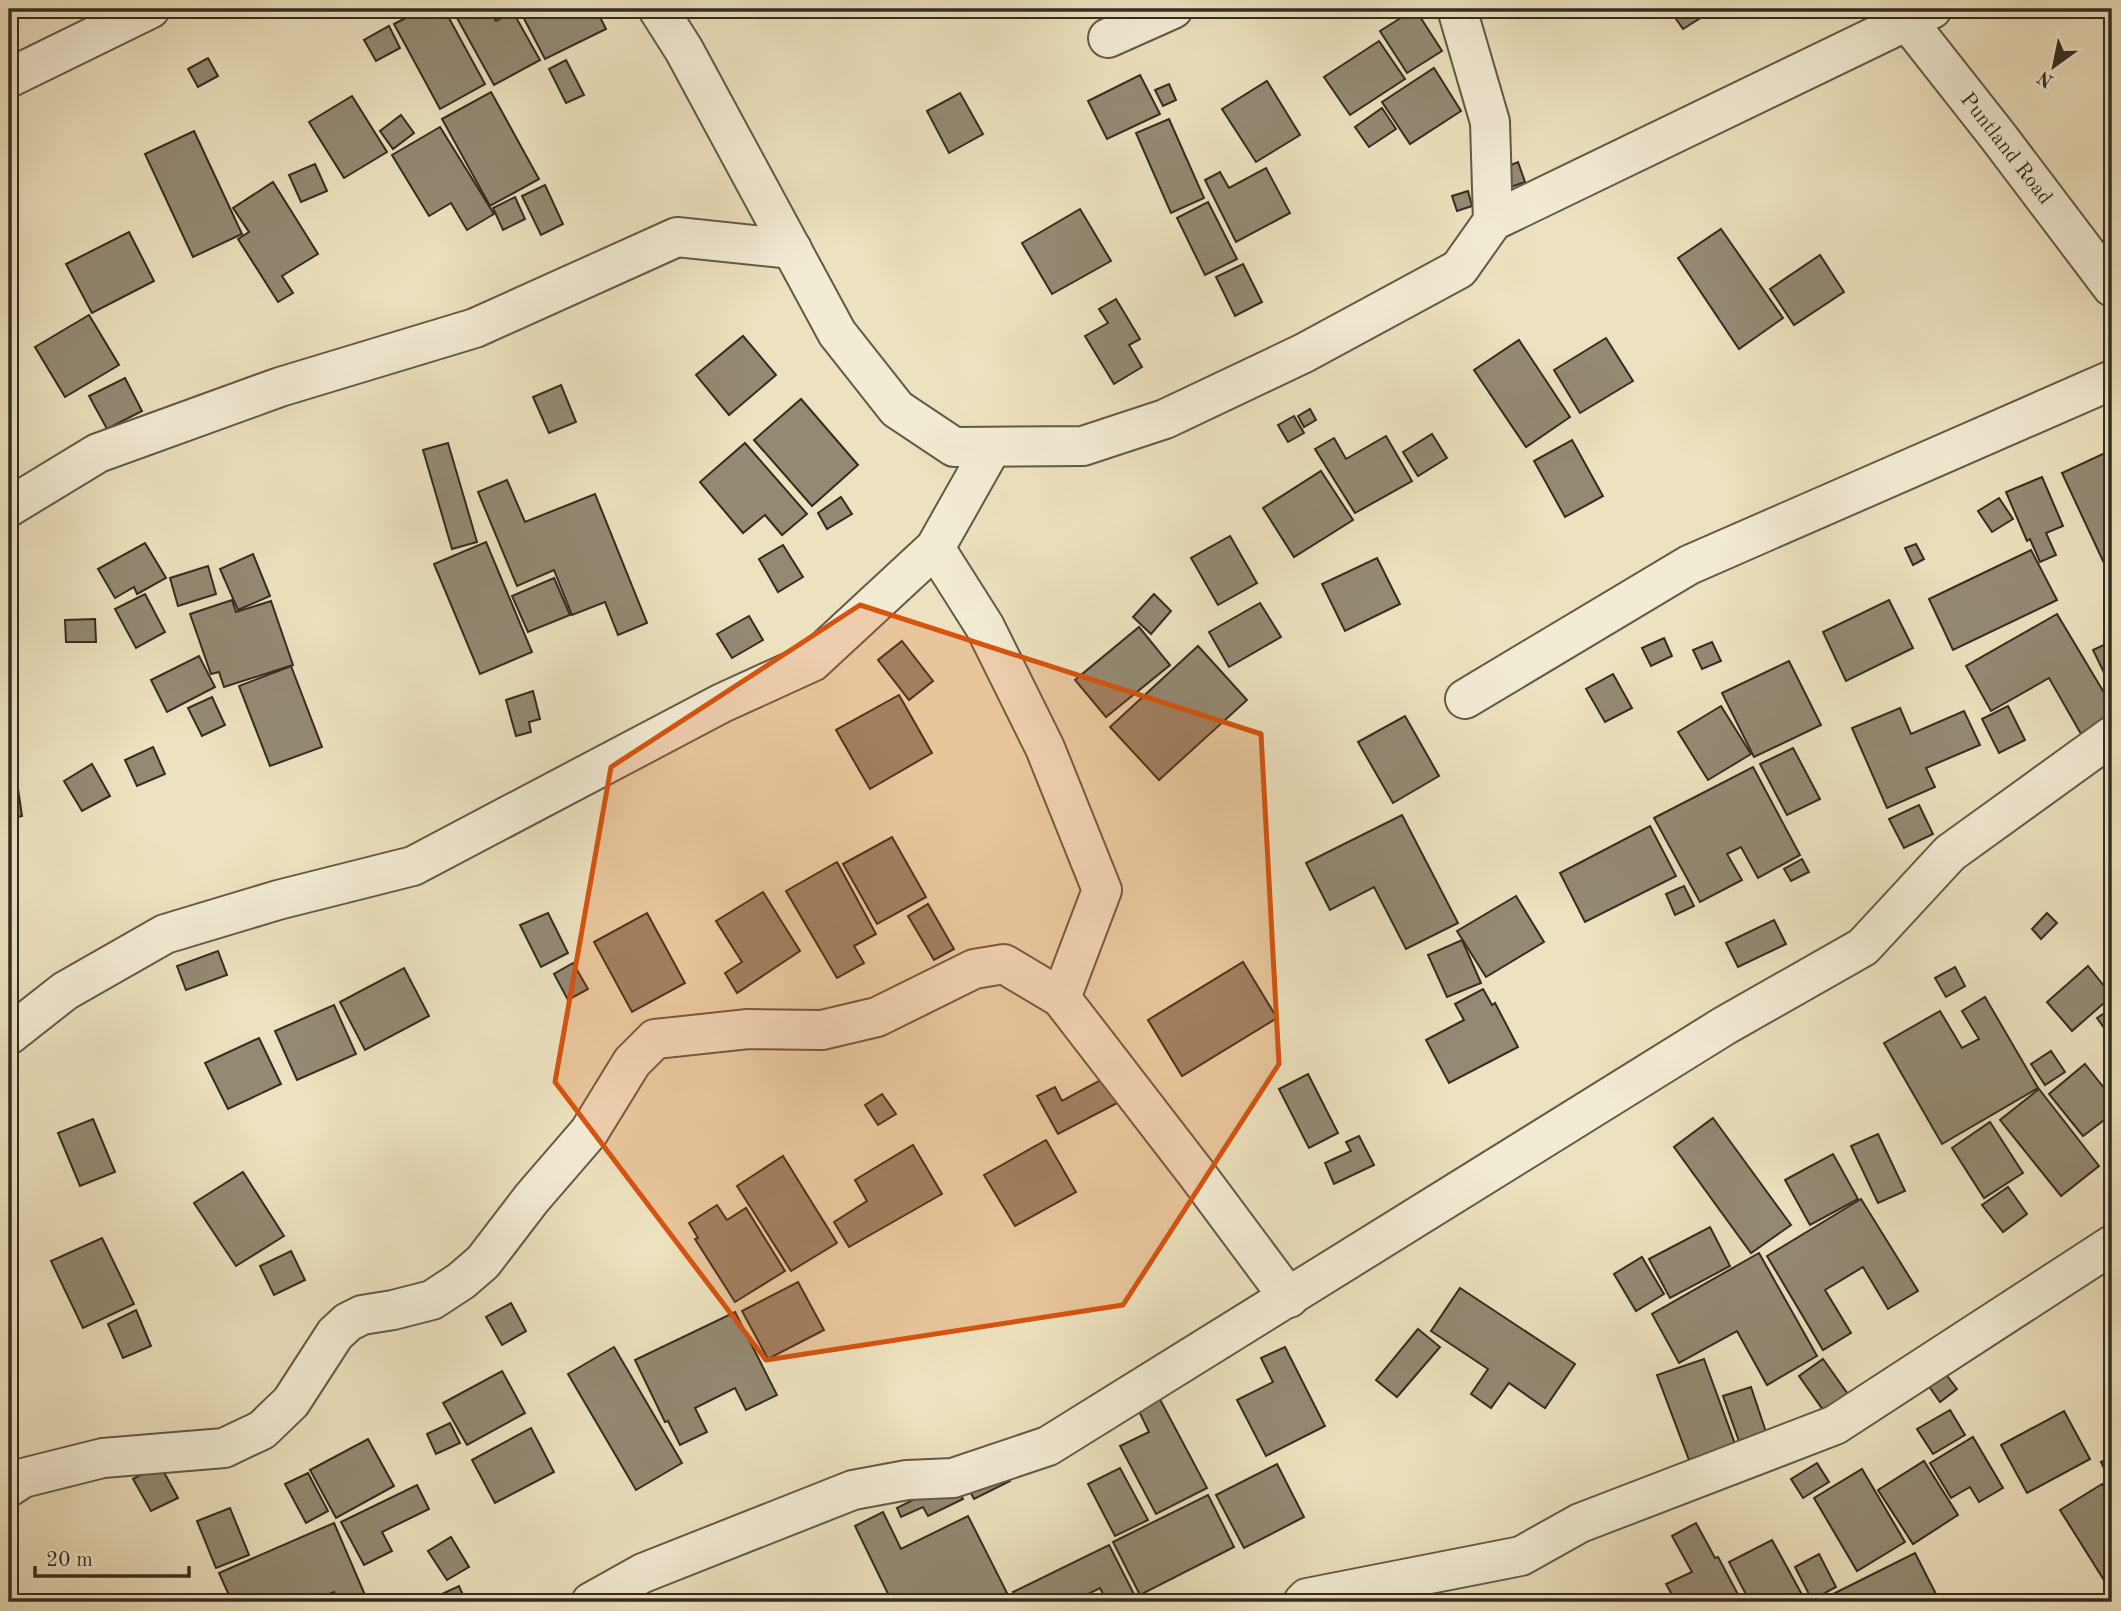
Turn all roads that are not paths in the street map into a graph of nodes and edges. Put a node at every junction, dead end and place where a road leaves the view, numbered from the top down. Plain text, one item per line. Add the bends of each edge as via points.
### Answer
1 (150, 9) edge
2 (659, 9) edge
3 (1173, 9) edge
4 (1457, 9) edge
5 (1915, 13) edge
6 (1108, 38) dead end
7 (9, 78) edge
8 (1493, 221) junction
9 (792, 249) junction
10 (2112, 287) edge
11 (2112, 380) edge
12 (992, 447) junction
13 (9, 507) edge
14 (935, 548) junction
15 (1465, 699) dead end
16 (2112, 736) edge
17 (1061, 998) junction
18 (9, 1035) edge
19 (2112, 1245) edge
20 (1289, 1298) junction
21 (9, 1487) edge
22 (591, 1602) edge
23 (1303, 1602) edge

1 - 7 street
2 - 9 street
3 - 6 street
4 - 8 street via 1490,122
5 - 8 street
5 - 10 street, Puntland Road via 1997,135
8 - 12 street via 1459,269 1304,353 1165,419 1083,446
9 - 12 street via 837,333 897,409 954,446
9 - 13 street via 677,237 475,328 280,387 99,453
11 - 15 street via 1689,565
12 - 14 street
14 - 17 street via 985,627 1045,747 1102,890
14 - 18 street via 812,662 722,703 413,866 165,934 65,991
16 - 20 street via 1950,853 1863,947 1724,1026
17 - 20 street
17 - 21 street via 1004,964 974,969 877,1017 822,1030 748,1029 655,1039 632,1062 589,1132 483,1262 432,1300 348,1322 335,1334 291,1402 262,1430 224,1448 103,1458 23,1478
19 - 23 street via 1835,1424 1580,1524 1521,1556
20 - 22 street via 1048,1446 953,1478 853,1490 643,1573

